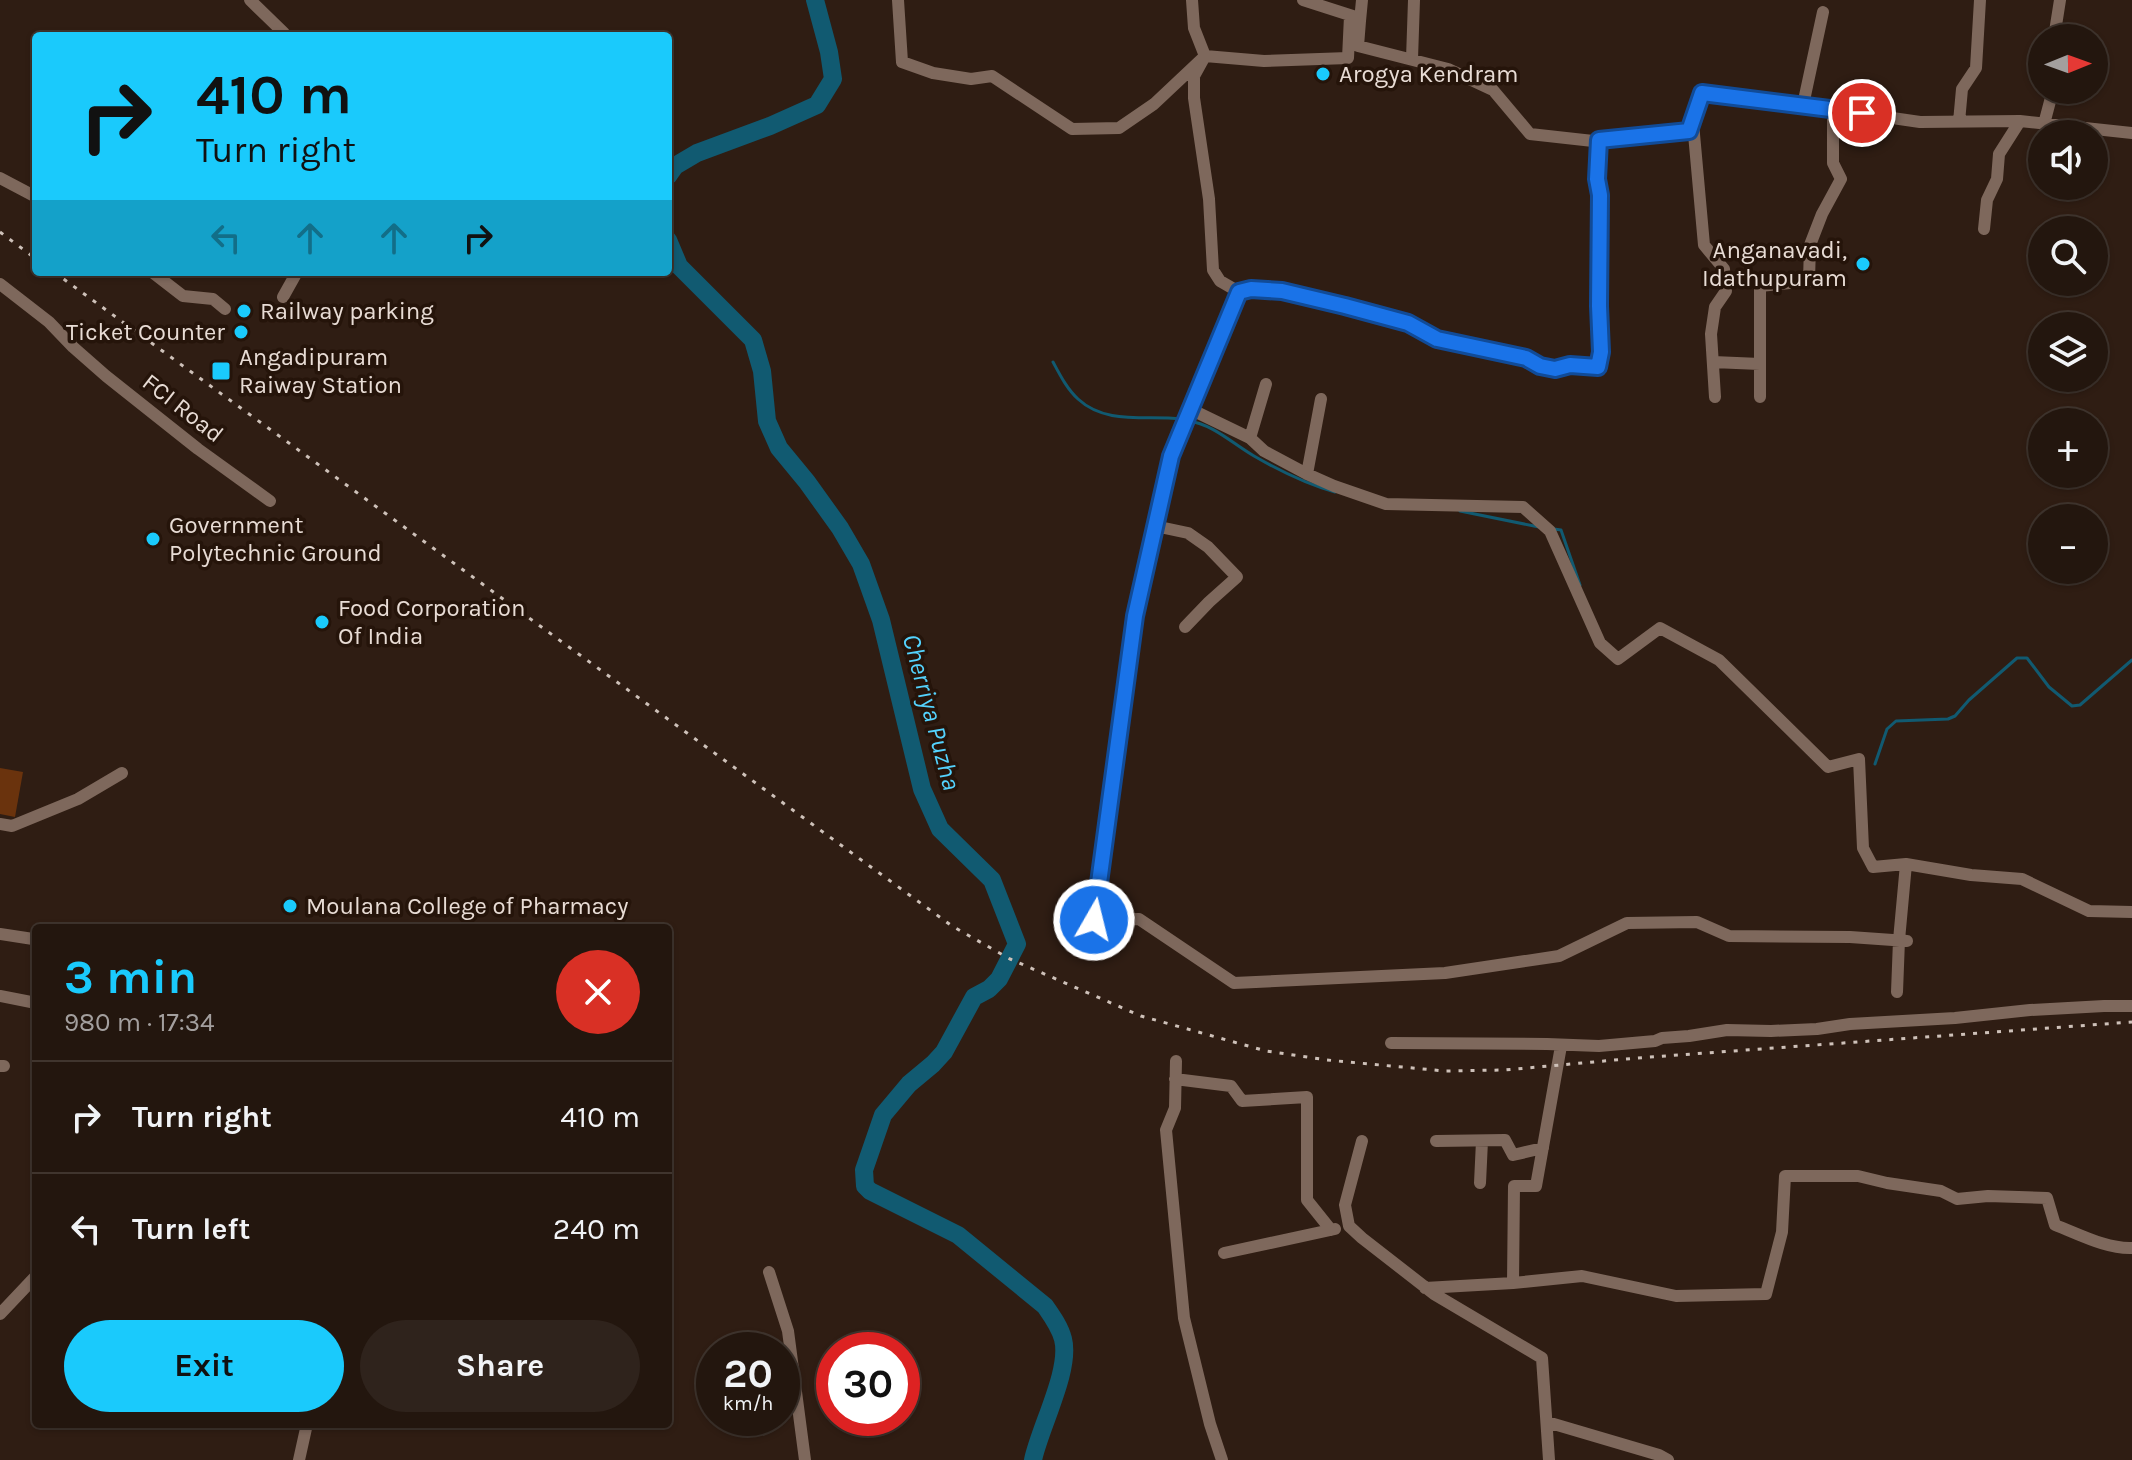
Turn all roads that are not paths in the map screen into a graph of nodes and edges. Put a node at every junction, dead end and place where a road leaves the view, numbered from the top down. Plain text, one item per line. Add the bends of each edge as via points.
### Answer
1 (250, 0) edge
2 (898, 0) edge
3 (1192, 0) edge
4 (1303, 0) edge
5 (1362, 0) edge
6 (1414, 0) edge
7 (1980, 0) edge
8 (2060, 0) edge
9 (1823, 12) dead end
10 (1355, 18) junction
11 (2056, 24) edge
12 (283, 32) edge
13 (1205, 56) junction
14 (1412, 59) junction
15 (1803, 105) junction
16 (1833, 109) junction
17 (1692, 120) junction
18 (2020, 121) junction
19 (1959, 122) junction
20 (2028, 122) edge
21 (2108, 131) edge
22 (2132, 133) edge
23 (1599, 140) junction
24 (0, 178) edge
25 (32, 195) edge
26 (1984, 229) dead end
27 (157, 276) edge
28 (295, 276) edge
29 (0, 284) edge
30 (1239, 292) junction
31 (283, 297) dead end
32 (225, 309) dead end
33 (1713, 362) junction
34 (1760, 364) junction
35 (1266, 384) dead end
36 (1715, 397) dead end
37 (1760, 397) dead end
38 (1321, 399) dead end
39 (1190, 409) junction
40 (1250, 438) junction
41 (1307, 474) junction
42 (270, 501) dead end
43 (1155, 526) junction
44 (1185, 627) dead end
45 (122, 773) dead end
46 (0, 824) edge
47 (1906, 864) junction
48 (2132, 912) edge
49 (0, 934) edge
50 (32, 939) edge
51 (1903, 941) junction
52 (1897, 992) dead end
53 (0, 996) edge
54 (32, 1002) edge
55 (2132, 1006) edge
56 (1391, 1043) dead end
57 (1561, 1046) junction
58 (1176, 1061) dead end
59 (1175, 1079) junction
60 (1362, 1141) dead end
61 (1436, 1141) dead end
62 (1482, 1141) junction
63 (1543, 1148) junction
64 (1480, 1183) dead end
65 (1349, 1226) junction
66 (1331, 1230) junction
67 (2132, 1248) edge
68 (1224, 1253) dead end
69 (769, 1272) dead end
70 (32, 1280) edge
71 (1513, 1283) junction
72 (1425, 1288) junction
73 (0, 1314) edge
74 (1547, 1422) junction
75 (306, 1428) edge
76 (300, 1460) edge
77 (805, 1460) edge
78 (1222, 1460) edge
79 (1549, 1460) edge
80 (1668, 1460) edge

1 - 12 street
2 - 13 street via 902,62 971,79 992,76 1072,129 1119,128 1154,104
3 - 13 street via 1194,28
4 - 10 street
5 - 10 street
6 - 14 street
7 - 19 street via 1976,68 1962,89
8 - 11 street
9 - 15 street
10 - 13 street via 1348,58 1264,61
10 - 14 street via 1358,46
13 - 30 street via 1194,76 1194,98 1213,232 1213,270
14 - 23 street via 1493,90 1530,134
15 - 16 street
15 - 17 street via 1702,93
16 - 19 street via 1920,122
16 - 34 street via 1833,163 1841,179 1810,245 1809,281 1760,286
17 - 23 street via 1689,131
17 - 33 street via 1704,245 1724,269 1726,291 1715,307
18 - 19 street
18 - 20 street
18 - 26 street via 1999,154
21 - 22 street
23 - 30 street via 1598,367 1540,366 1526,358 1437,339 1408,323 1354,308 1282,291
24 - 25 street
27 - 32 street via 183,296 213,299
28 - 31 street
29 - 42 street, FCI Road via 106,376
30 - 39 street
33 - 34 street
33 - 36 street
34 - 37 street
35 - 40 street
38 - 41 street
39 - 40 street
39 - 43 street via 1171,456
40 - 41 street
41 - 47 street via 1386,504 1523,507 1550,531 1600,643 1618,659 1660,628 1719,660 1828,767 1859,759 1863,848 1873,867
43 - 44 street via 1188,533 1237,577
43 - 51 street via 1135,616 1094,920 1139,919 1234,983 1445,973 1559,956 1627,923 1697,922 1729,936
45 - 46 street via 78,799 12,826
47 - 48 street via 2022,879 2089,911
47 - 51 street
49 - 50 street
51 - 52 street
53 - 54 street
55 - 57 street via 1817,1029 1727,1030 1655,1041
56 - 57 street
57 - 63 street
58 - 59 street
59 - 66 street via 1231,1086 1242,1101 1307,1097 1307,1200
59 - 78 street via 1175,1108 1166,1130 1184,1318
60 - 65 street via 1345,1205
61 - 62 street
62 - 63 street via 1505,1140 1513,1155
62 - 64 street
63 - 71 street via 1536,1186 1514,1186
65 - 66 street
65 - 72 street
66 - 68 street
67 - 71 street via 2055,1225 2047,1198 1957,1199 1941,1191 1858,1176 1785,1176 1782,1232 1766,1294 1676,1296 1582,1276
69 - 77 street via 788,1331
70 - 73 street
71 - 72 street
72 - 74 street via 1542,1358
74 - 79 street
74 - 80 street
75 - 76 street

